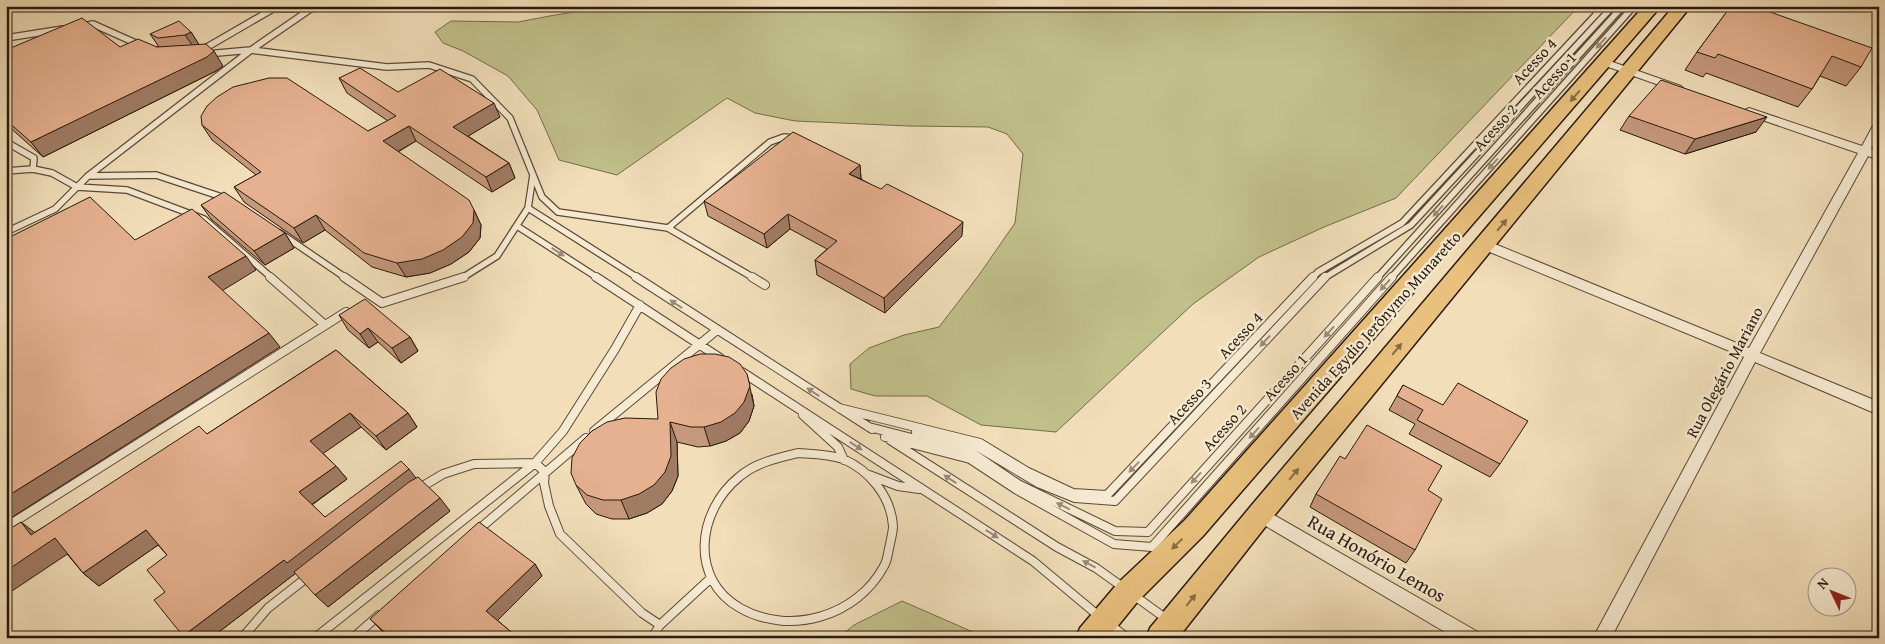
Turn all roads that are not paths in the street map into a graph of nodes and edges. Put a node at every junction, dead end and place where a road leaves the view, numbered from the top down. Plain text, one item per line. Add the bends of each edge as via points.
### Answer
1 (1604, 6) edge
2 (1613, 6) edge
3 (1623, 6) edge
4 (1634, 6) edge
5 (1654, 6) edge
6 (1683, 6) edge
7 (274, 7) edge
8 (314, 7) edge
9 (76, 27) edge
10 (68, 28) edge
11 (6, 38) edge
12 (150, 50) edge
13 (251, 50) junction
14 (1604, 62) junction
15 (1629, 71) junction
16 (1685, 90) edge
17 (1742, 110) edge
18 (1879, 125) edge
19 (804, 138) edge
20 (6, 142) edge
21 (1864, 151) junction
22 (1879, 156) edge
23 (33, 169) junction
24 (6, 171) edge
25 (533, 175) junction
26 (88, 176) junction
27 (77, 187) junction
28 (233, 200) edge
29 (528, 208) junction
30 (517, 226) junction
31 (274, 228) edge
32 (668, 228) junction
33 (6, 232) edge
34 (1485, 245) junction
35 (764, 285) dead end
36 (372, 296) junction
37 (364, 301) edge
38 (640, 305) junction
39 (356, 306) edge
40 (325, 326) junction
41 (717, 330) junction
42 (699, 344) junction
43 (1752, 355) junction
44 (724, 361) edge
45 (733, 366) edge
46 (1322, 384) junction
47 (1354, 403) junction
48 (792, 404) junction
49 (839, 408) junction
50 (1879, 409) edge
51 (853, 417) junction
52 (869, 427) junction
53 (885, 437) junction
54 (844, 460) junction
55 (535, 463) junction
56 (545, 472) junction
57 (869, 475) junction
58 (922, 489) junction
59 (407, 497) edge
60 (1260, 514) junction
61 (6, 528) edge
62 (471, 536) edge
63 (314, 571) edge
64 (712, 578) junction
65 (1128, 592) junction
66 (382, 612) edge
67 (660, 625) junction
68 (1098, 629) edge
69 (1166, 630) edge
70 (242, 638) edge
71 (315, 638) edge
72 (353, 638) edge
73 (652, 638) edge
74 (1126, 638) edge
75 (1472, 638) edge
76 (1602, 638) edge

1 -> 49 lane, Acesso 4 via 1402,224 1318,272 1106,495 1073,493 1026,471 980,443
2 -> 51 lane, Acesso 3 via 1411,225 1326,276 1114,501 1075,498 1038,483 978,447
3 -> 52 lane, Acesso 2 via 1148,532 1115,531 1018,484 974,454
4 -> 53 lane, Acesso 1 via 1152,547 1114,544 1017,490 970,459
5 - 14 main road, Avenida Egydio Jerônymo Munaretto
6 - 15 main road, Avenida Egydio Jerônymo Munaretto
7 - 8 lane
7 - 13 lane via 196,54
8 - 13 lane
9 - 12 lane via 93,24
10 - 11 lane
13 - 25 lane via 387,66 429,65 472,79 510,118
13 - 26 lane
14 - 15 street
14 -> 46 main road, Avenida Egydio Jerônymo Munaretto
15 - 16 street
34 -> 15 main road, Avenida Egydio Jerônymo Munaretto
17 - 21 street
18 - 21 street, Rua Olegário Mariano
19 - 32 lane via 784,137 770,142
20 - 23 lane via 34,158
21 - 22 street
21 - 43 street, Rua Olegário Mariano
23 - 24 lane
23 - 27 lane via 52,173
25 - 29 lane
25 - 32 lane via 542,197 558,212
26 - 27 lane
26 - 28 lane via 156,175
27 - 33 lane via 55,209
27 - 40 lane via 127,190 204,219
29 - 30 lane
41 -> 29 lane
30 - 36 lane via 497,256 460,280 382,303
30 -> 38 lane
31 - 36 lane
32 - 35 lane
34 - 43 street
47 -> 34 main road, Avenida Egydio Jerônymo Munaretto
36 - 37 lane
38 - 42 lane
38 - 55 lane via 563,432
39 - 40 lane
40 - 61 lane
41 - 42 lane
49 -> 41 lane
42 - 44 lane
42 - 56 lane
43 - 50 street
43 - 76 street, Rua Olegário Mariano
45 - 48 lane
46 - 47 main road
46 -> 65 main road, Avenida Egydio Jerônymo Munaretto via 1194,528
60 -> 47 main road, Avenida Egydio Jerônymo Munaretto
48 - 54 lane via 838,446
48 -> 58 lane
49 - 51 lane
51 - 52 lane
52 - 53 lane
65 -> 53 lane via 1096,568 1056,547
54 - 57 lane
54 - 64 lane via 829,455 798,454 767,461 739,476 717,499 702,540 706,569
55 - 56 lane
55 - 59 lane via 474,464 443,474
55 - 71 lane
56 - 62 lane
56 - 67 lane via 549,506 560,534 642,613
57 - 58 lane via 898,486
57 - 64 lane via 886,498 894,525 885,565 866,592 837,611 803,622 779,622 747,613 721,595
58 -> 68 lane via 1033,561
69 -> 60 main road, Avenida Egydio Jerônymo Munaretto
60 - 75 street, Rua Honório Lemos
63 - 70 lane via 268,608
64 - 67 lane
65 - 68 main road, Avenida Egydio Jerônymo Munaretto
65 - 69 lane
66 - 72 lane
67 - 73 lane
68 - 74 lane

